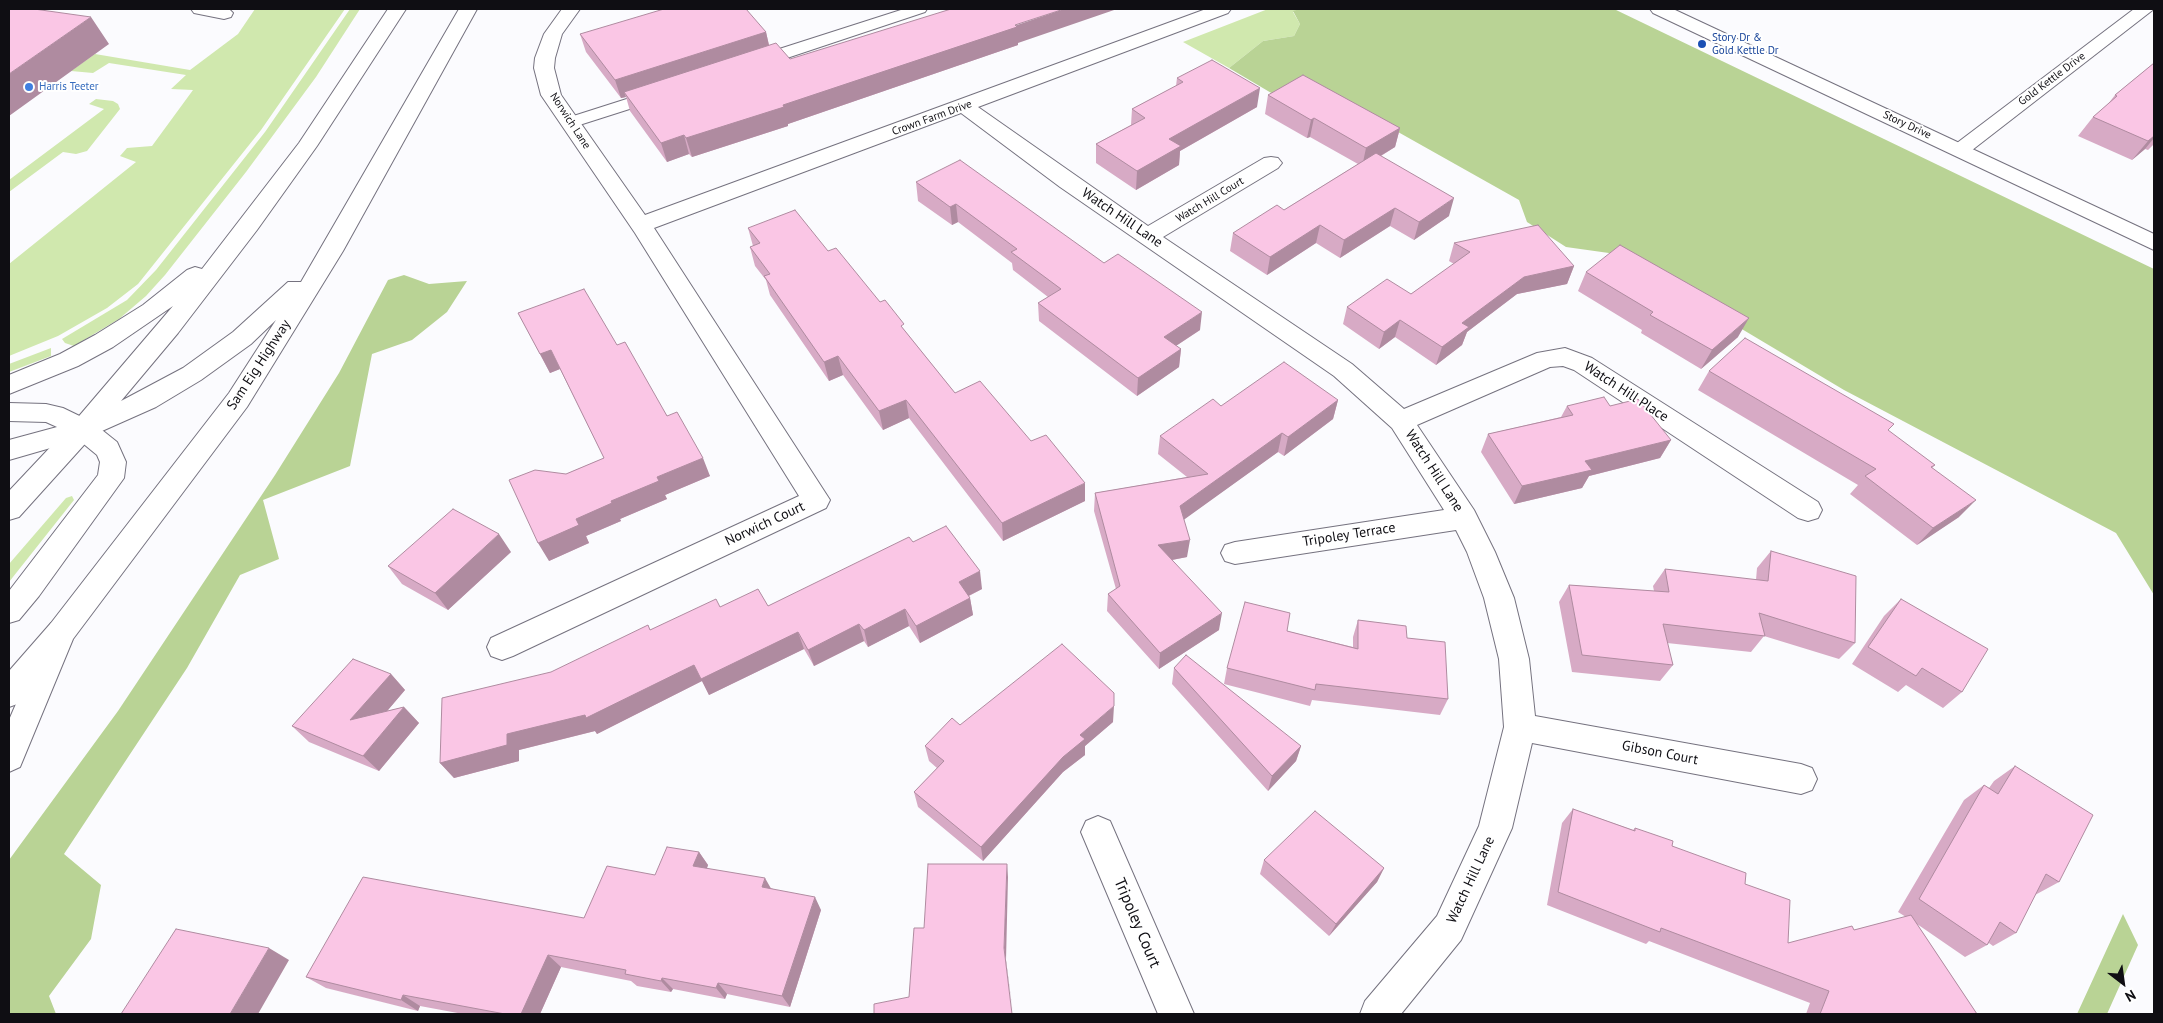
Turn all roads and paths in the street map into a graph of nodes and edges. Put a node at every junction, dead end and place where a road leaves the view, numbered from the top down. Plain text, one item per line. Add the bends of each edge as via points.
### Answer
1 (200, 9) edge
2 (397, 9) edge
3 (468, 9) edge
4 (570, 9) edge
5 (1222, 9) edge
6 (1659, 9) edge
7 (2145, 9) edge
8 (910, 10) edge
9 (224, 13) dead end
10 (742, 67) edge
11 (678, 88) edge
12 (964, 106) junction
13 (570, 122) junction
14 (1960, 150) junction
15 (1271, 163) dead end
16 (249, 225) junction
17 (641, 226) junction
18 (1148, 236) junction
19 (2154, 243) edge
20 (332, 251) junction
21 (9, 386) edge
22 (9, 412) edge
23 (1401, 421) junction
24 (83, 429) junction
25 (9, 450) edge
26 (9, 510) edge
27 (1808, 510) dead end
28 (1464, 518) junction
29 (1235, 553) dead end
30 (9, 611) edge
31 (61, 632) junction
32 (502, 647) dead end
33 (9, 693) edge
34 (1520, 727) junction
35 (9, 757) edge
36 (1801, 779) dead end
37 (1098, 832) dead end
38 (1176, 1014) edge
39 (1378, 1014) edge

1 - 9 main road
2 - 16 main road via 307,146
3 - 20 main road, Sam Eig Highway
4 - 13 main road, Norwich Lane via 553,34 544,68 551,95
5 - 12 main road, Crown Farm Drive
6 - 14 main road, Story Drive
7 - 14 main road, Gold Kettle Drive
8 - 10 lane
11 - 13 lane
12 - 17 main road, Crown Farm Drive
12 - 18 main road, Watch Hill Lane
13 - 17 main road, Norwich Lane
14 - 19 main road, Story Drive
15 - 18 main road, Watch Hill Court
16 - 21 main road via 192,277 130,326 69,360
16 - 24 main road
17 - 32 main road, Norwich Court via 816,500
18 - 23 main road, Watch Hill Lane via 1344,370
20 - 24 main road via 262,320 192,374 147,400
20 - 31 main road, Sam Eig Highway via 238,400
22 - 24 main road via 46,413
23 - 27 main road, Watch Hill Place via 1546,359 1565,357 1583,364
23 - 28 main road, Watch Hill Lane
24 - 25 main road
24 - 26 main road
24 - 30 main road via 108,449 113,462 111,478
28 - 29 main road, Tripoley Terrace
28 - 34 main road, Watch Hill Lane via 1499,598 1514,659
31 - 33 main road, Sam Eig Highway
31 - 35 main road
34 - 36 main road, Gibson Court
34 - 39 main road, Watch Hill Lane via 1496,828 1449,928
37 - 38 main road, Tripoley Court

